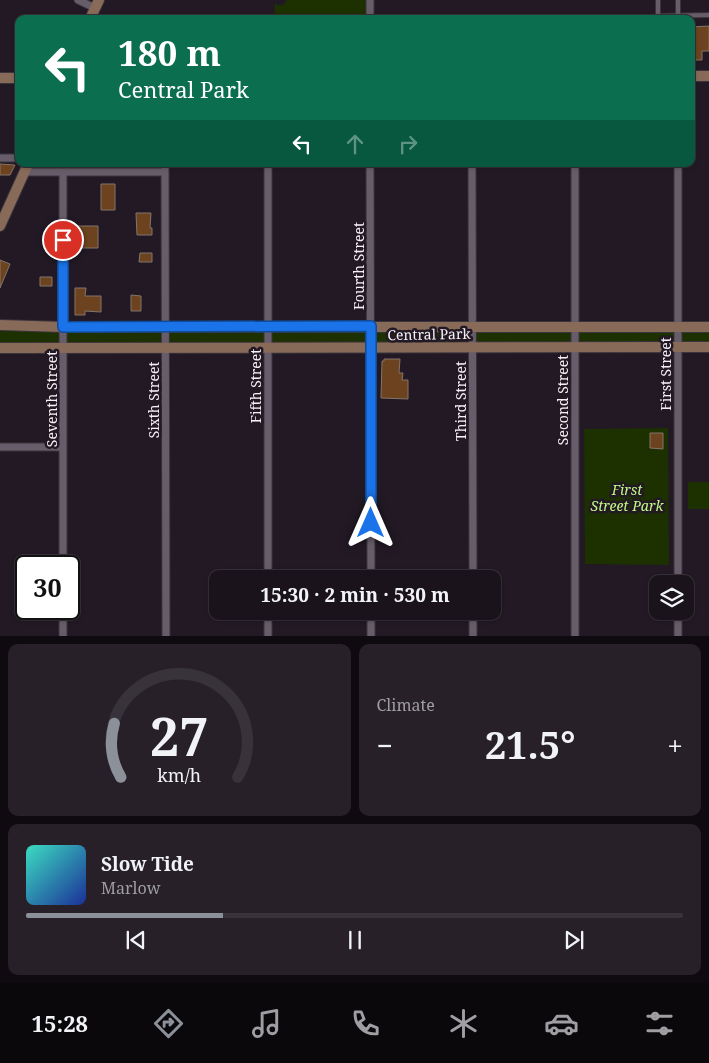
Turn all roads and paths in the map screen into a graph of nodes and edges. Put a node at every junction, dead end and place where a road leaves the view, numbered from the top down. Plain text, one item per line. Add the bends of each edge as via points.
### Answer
1 (78, 0) edge
2 (370, 0) edge
3 (658, 0) edge
4 (678, 0) edge
5 (97, 4) edge
6 (370, 15) edge
7 (658, 15) edge
8 (678, 15) edge
9 (695, 16) edge
10 (709, 16) edge
11 (695, 76) edge
12 (709, 76) edge
13 (0, 78) edge
14 (15, 78) edge
15 (0, 158) edge
16 (15, 158) edge
17 (165, 167) edge
18 (268, 167) edge
19 (370, 167) edge
20 (472, 167) edge
21 (575, 167) edge
22 (678, 167) edge
23 (26, 168) edge
24 (63, 172) junction
25 (165, 172) junction
26 (0, 226) edge
27 (0, 325) edge
28 (268, 326) junction
29 (371, 326) junction
30 (473, 326) junction
31 (575, 326) junction
32 (63, 327) junction
33 (166, 327) junction
34 (678, 327) junction
35 (709, 327) edge
36 (166, 347) junction
37 (473, 347) junction
38 (575, 347) junction
39 (709, 347) edge
40 (0, 348) edge
41 (63, 348) junction
42 (268, 348) junction
43 (370, 348) junction
44 (678, 348) junction
45 (0, 447) edge
46 (63, 447) junction
47 (63, 555) edge
48 (268, 570) edge
49 (371, 570) edge
50 (473, 570) edge
51 (678, 575) edge
52 (63, 620) edge
53 (268, 620) edge
54 (371, 620) edge
55 (473, 620) edge
56 (678, 620) edge
57 (63, 636) edge
58 (166, 636) edge
59 (268, 636) edge
60 (371, 636) edge
61 (473, 636) edge
62 (575, 636) edge
63 (678, 636) edge

1 - 5 street
2 - 6 street
3 - 7 lane
4 - 8 lane
9 - 10 lane
11 - 12 main road
13 - 14 main road
15 - 16 street
17 - 25 street, Sixth Street
18 - 28 street, Fifth Street
19 - 29 street, Fourth Street
20 - 30 street, Third Street
21 - 31 street, Second Street
22 - 34 street, First Street
23 - 24 street
23 - 26 main road
24 - 25 street
24 - 32 street, Seventh Street
25 - 33 street, Sixth Street
27 - 32 main road, Central Park
28 - 29 main road, Central Park
28 - 33 main road, Central Park
28 - 42 street, Fifth Street
29 - 30 main road, Central Park
29 - 43 street, Fourth Street
30 - 31 main road, Central Park
30 - 37 street, Third Street
31 - 34 main road, Central Park
31 - 38 street, Second Street
32 - 33 main road, Central Park
32 - 41 street, Seventh Street
33 - 36 street, Sixth Street
34 - 35 main road, Central Park
34 - 44 street, First Street
36 - 41 main road, Central Park
36 - 42 main road, Central Park
36 - 58 street, Sixth Street
37 - 38 main road, Central Park
37 - 43 main road, Central Park
37 - 50 street, Third Street
38 - 44 main road, Central Park
38 - 62 street, Second Street
39 - 44 main road, Central Park
40 - 41 main road, Central Park
41 - 46 street, Seventh Street
42 - 43 main road, Central Park
42 - 48 street, Fifth Street
43 - 49 street, Fourth Street
44 - 51 street, First Street
45 - 46 street
46 - 47 street, Seventh Street
52 - 57 street
53 - 59 street
54 - 60 street
55 - 61 street
56 - 63 street

